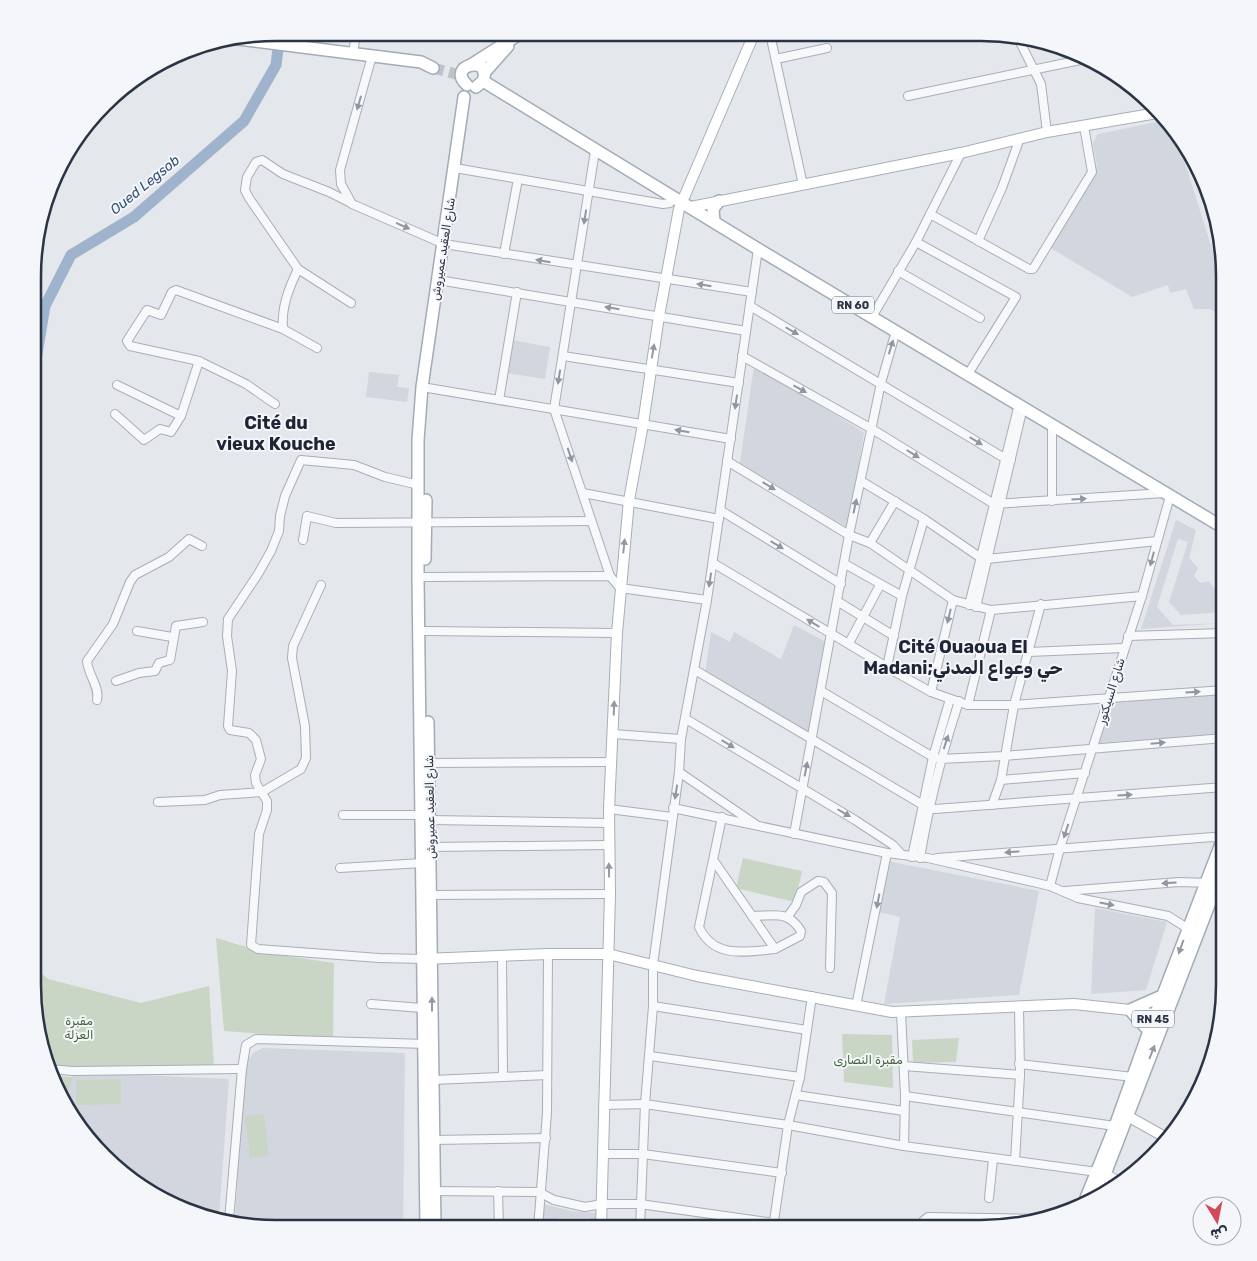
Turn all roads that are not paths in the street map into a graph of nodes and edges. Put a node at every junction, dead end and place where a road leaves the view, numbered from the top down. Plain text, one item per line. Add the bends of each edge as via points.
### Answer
1 (355, 41) edge
2 (512, 41) edge
3 (512, 41) edge
4 (751, 41) edge
5 (772, 41) edge
6 (260, 42) edge
7 (1021, 45) edge
8 (827, 48) dead end
9 (353, 54) junction
10 (372, 56) junction
11 (776, 59) junction
12 (1076, 61) edge
13 (431, 64) tunnel mouth
14 (1035, 70) junction
15 (469, 79) junction
16 (908, 96) dead end
17 (464, 111) junction
18 (1149, 113) edge
19 (1084, 126) junction
20 (1047, 132) junction
21 (1020, 138) junction
22 (595, 151) junction
23 (961, 154) junction
24 (455, 168) junction
25 (518, 179) junction
26 (804, 185) junction
27 (588, 192) junction
28 (720, 201) junction
29 (682, 202) junction
30 (352, 204) junction
31 (930, 214) junction
32 (714, 221) junction
33 (978, 241) junction
34 (916, 242) junction
35 (444, 244) junction
36 (758, 250) junction
37 (504, 254) junction
38 (577, 266) junction
39 (298, 269) junction
40 (898, 271) junction
41 (665, 278) junction
42 (438, 280) junction
43 (517, 292) junction
44 (752, 292) junction
45 (572, 301) junction
46 (351, 303) dead end
47 (750, 306) junction
48 (659, 316) junction
49 (872, 317) junction
50 (980, 318) dead end
51 (283, 329) junction
52 (746, 331) junction
53 (896, 331) junction
54 (317, 348) dead end
55 (563, 356) junction
56 (742, 356) junction
57 (199, 361) junction
58 (651, 369) junction
59 (968, 374) junction
60 (739, 383) junction
61 (881, 384) junction
62 (117, 385) dead end
63 (422, 387) junction
64 (499, 400) junction
65 (275, 404) dead end
66 (1021, 406) junction
67 (554, 409) junction
68 (115, 414) dead end
69 (181, 416) junction
70 (643, 424) junction
71 (1052, 424) junction
72 (872, 429) junction
73 (730, 439) junction
74 (1009, 460) junction
75 (727, 461) junction
76 (861, 481) junction
77 (419, 485) junction
78 (583, 493) junction
79 (1168, 495) junction
80 (629, 500) junction
81 (895, 501) junction
82 (1052, 501) junction
83 (997, 504) junction
84 (719, 514) junction
85 (924, 519) junction
86 (591, 520) junction
87 (1216, 523) edge
88 (422, 524) junction
89 (849, 535) junction
90 (303, 540) dead end
91 (1157, 541) junction
92 (870, 543) junction
93 (202, 546) dead end
94 (984, 559) junction
95 (713, 563) junction
96 (845, 564) junction
97 (910, 568) junction
98 (610, 576) junction
99 (425, 578) junction
100 (841, 584) junction
101 (880, 585) junction
102 (321, 586) dead end
103 (620, 588) junction
104 (902, 596) junction
105 (1142, 596) junction
106 (707, 600) junction
107 (837, 600) junction
108 (953, 600) junction
109 (1041, 604) junction
110 (972, 606) junction
111 (991, 610) junction
112 (864, 615) junction
113 (203, 622) dead end
114 (137, 631) dead end
115 (425, 631) junction
116 (617, 633) junction
117 (1216, 633) edge
118 (831, 634) junction
119 (894, 636) junction
120 (1128, 636) junction
121 (172, 637) junction
122 (849, 643) junction
123 (1124, 648) junction
124 (1029, 652) junction
125 (887, 667) junction
126 (695, 670) junction
127 (116, 681) dead end
128 (821, 691) junction
129 (1216, 691) edge
130 (931, 692) junction
131 (1110, 698) junction
132 (950, 699) junction
133 (97, 700) dead end
134 (960, 701) junction
135 (968, 705) junction
136 (1014, 705) junction
137 (686, 719) junction
138 (613, 734) junction
139 (812, 738) junction
140 (682, 739) junction
141 (1216, 739) edge
142 (1092, 749) junction
143 (1004, 756) junction
144 (936, 758) junction
145 (612, 762) junction
146 (429, 763) junction
147 (679, 772) junction
148 (1086, 773) junction
149 (1001, 780) junction
150 (1216, 788) edge
151 (802, 789) junction
152 (262, 792) junction
153 (1076, 798) junction
154 (158, 802) dead end
155 (925, 805) junction
156 (992, 805) junction
157 (673, 808) junction
158 (609, 810) junction
159 (343, 816) dead end
160 (672, 816) junction
161 (426, 817) junction
162 (722, 817) junction
163 (609, 823) junction
164 (759, 826) junction
165 (794, 834) junction
166 (1216, 838) edge
167 (609, 846) junction
168 (430, 848) junction
169 (1060, 848) junction
170 (887, 853) junction
171 (902, 855) junction
172 (920, 858) junction
173 (714, 861) junction
174 (422, 863) junction
175 (340, 868) dead end
176 (1216, 868) edge
177 (1216, 877) edge
178 (1212, 883) junction
179 (1050, 886) junction
180 (1060, 891) junction
181 (610, 894) junction
182 (431, 895) junction
183 (752, 916) junction
184 (788, 916) junction
185 (1192, 931) junction
186 (775, 949) junction
187 (548, 954) junction
188 (608, 954) junction
189 (502, 956) junction
190 (428, 959) junction
191 (653, 965) junction
192 (830, 968) dead end
193 (1164, 995) junction
194 (812, 996) junction
195 (371, 1004) dead end
196 (653, 1006) junction
197 (856, 1006) junction
198 (1019, 1007) junction
199 (422, 1008) junction
200 (1130, 1010) junction
201 (901, 1012) junction
202 (1161, 1015) junction
203 (807, 1030) junction
204 (1149, 1031) junction
205 (427, 1044) junction
206 (650, 1056) junction
207 (1019, 1064) junction
208 (904, 1066) junction
209 (57, 1069) edge
210 (242, 1069) junction
211 (547, 1075) junction
212 (1020, 1075) junction
213 (503, 1076) junction
214 (1133, 1077) junction
215 (800, 1078) junction
216 (433, 1080) junction
217 (796, 1095) junction
218 (905, 1096) junction
219 (645, 1104) junction
220 (603, 1105) junction
221 (904, 1111) junction
222 (1018, 1112) junction
223 (1123, 1114) junction
224 (788, 1125) junction
225 (1115, 1126) junction
226 (1161, 1135) edge
227 (546, 1138) junction
228 (433, 1140) junction
229 (904, 1146) junction
230 (603, 1154) junction
231 (643, 1154) junction
232 (993, 1159) junction
233 (1015, 1161) junction
234 (782, 1173) junction
235 (1100, 1173) junction
236 (1113, 1179) edge
237 (1098, 1188) edge
238 (432, 1191) junction
239 (498, 1191) junction
240 (539, 1192) junction
241 (1088, 1194) edge
242 (990, 1198) dead end
243 (602, 1204) junction
244 (640, 1204) junction
245 (229, 1215) edge
246 (953, 1218) joint
247 (996, 1219) edge
248 (427, 1220) edge
249 (434, 1220) edge
250 (438, 1220) edge
251 (499, 1220) edge
252 (538, 1220) edge
253 (601, 1220) edge
254 (640, 1220) edge
255 (742, 1220) edge
256 (775, 1220) edge
257 (924, 1220) edge

1 - 9 street
2 - 15 main road
3 - 15 main road
4 - 29 street
5 - 11 street
6 - 9 main road
7 - 14 street
8 - 11 street
9 - 10 main road
10 - 13 main road
10 -> 30 street via 340,170 341,184
11 - 26 street
12 - 14 street
14 - 16 street
14 - 20 street via 1041,84
15 - 17 main road
15 - 17 main road
15 - 22 main road, RN 60
17 - 24 main road, شارع العقيد عميروش
18 - 19 street
19 - 20 street
19 - 33 street via 1092,172 1035,267 1029,269
20 - 21 street
21 - 23 street
21 - 33 street
22 - 27 street
22 - 29 main road, RN 60
23 - 26 street
23 - 31 street
24 - 25 street
24 - 35 main road, شارع العقيد عميروش
25 - 27 street
25 - 37 street
26 - 28 street
27 - 29 street via 665,204
27 -> 38 street
28 - 29 street
28 - 32 main road via 713,209
29 - 32 main road, RN 60
29 - 41 street
30 -> 35 street
30 - 39 street via 283,174 264,161 256,162 247,177 246,192
31 - 33 street
31 - 34 street
32 - 36 main road, RN 60
34 - 40 street
34 - 59 street via 1016,297
35 - 37 street
35 - 42 main road, شارع العقيد عميروش
36 - 44 street
36 - 49 main road, RN 60
38 -> 37 street
38 - 41 street
38 - 45 street
39 - 46 street
39 - 51 street via 286,298
40 - 49 street
40 - 50 street
44 -> 41 street
41 - 48 street
42 - 43 street
42 - 63 main road, شارع العقيد عميروش
43 - 45 street
43 - 64 street
44 - 47 street
48 -> 45 street
45 - 55 street
47 - 52 street
47 -> 61 street
48 - 52 street
58 -> 48 street
49 - 53 main road, RN 60
51 - 54 street
51 - 57 street via 176,290 162,314 147,310 127,341 130,346
52 - 56 street
53 - 59 main road, RN 60
61 -> 53 street
55 - 58 street
55 -> 67 street
56 - 60 street
56 -> 72 street
57 - 65 street via 246,384
57 - 69 street
58 - 60 street
58 - 70 street
59 - 66 main road, RN 60
60 -> 73 street
61 - 72 street
61 -> 74 street
62 - 69 street
63 - 64 street
63 - 77 main road, شارع العقيد عميروش
63 - 88 main road, شارع العقيد عميروش via 427,418
64 - 67 street
66 - 71 main road, RN 60
66 - 74 street
67 - 70 street
67 -> 78 street
68 - 69 street via 145,440 160,429 171,432
73 -> 70 street
70 - 80 street
71 - 79 main road, RN 60
71 - 82 street
72 - 76 street
72 -> 83 street
73 - 75 street
74 - 83 street
75 - 84 street
75 -> 89 street
76 - 81 street
89 -> 76 street
77 - 88 main road, شارع العقيد عميروش
77 - 152 street via 345,464 307,459 300,463 285,496 279,531 271,551 227,623 232,671 228,726 230,730 249,733 256,740 260,759 255,775
78 - 80 street
78 - 86 street
82 -> 79 street
79 - 87 main road, RN 60
79 - 91 street, شارع السيكتور
80 - 84 street
103 -> 80 street
81 - 85 street
81 - 92 street
82 - 83 street
83 - 94 street
84 - 95 street
84 -> 100 street
85 - 94 street
85 - 97 street
86 - 88 street
86 - 98 street
88 - 90 street via 336,523 307,516
88 - 99 main road, شارع العقيد عميروش
88 - 161 main road, شارع العقيد عميروش
89 - 92 street
89 - 96 street
91 - 94 street
91 -> 105 street, شارع السيكتور
92 - 97 street
93 - 133 street via 189,539 169,557 139,572 130,582 113,624 87,661 98,692
94 - 110 street
95 -> 106 street
118 -> 95 street
96 - 100 street
96 - 101 street
97 - 104 street
97 - 108 street
98 - 99 street
98 - 103 street
99 - 115 main road, شارع العقيد عميروش
100 - 107 street
101 - 104 street
101 - 112 street
102 - 152 street via 293,646 306,758 300,769
103 - 106 street
103 - 116 street
104 - 119 street
105 - 109 street
105 - 120 street, شارع السيكتور
106 - 126 street
107 - 112 street
107 - 118 street
108 - 110 street
108 -> 130 street
109 - 111 street
109 - 124 street
110 - 111 street
111 - 135 street
112 - 119 street
112 - 122 street
113 - 121 street via 176,626
114 - 121 street
115 - 116 street
115 - 146 main road, شارع العقيد عميروش
138 -> 116 street
117 - 120 street
118 - 122 street
118 - 128 street
119 - 125 street
120 - 123 street, شارع السيكتور
121 - 127 street via 168,661 159,663 152,673 140,673
122 - 125 street
123 - 124 street
123 - 131 street, شارع السيكتور
124 - 136 street
125 - 130 street
126 - 137 street
126 - 139 street
128 - 139 street
128 - 144 street
131 -> 129 street
130 - 132 street
131 - 136 street
131 - 142 street, شارع السيكتور
132 - 134 street
132 - 144 street
134 - 135 street
144 -> 134 street
135 - 136 street
136 - 143 street
137 - 140 street
137 -> 151 street
138 - 140 street
138 - 145 street
151 -> 139 street
139 - 155 street
140 - 147 street
142 -> 141 street
142 - 143 street
142 - 148 street, شارع السيكتور
143 - 144 street
143 - 149 street
144 - 155 street
145 - 146 street
145 - 158 street
146 - 161 main road, شارع العقيد عميروش
147 -> 157 street
147 - 164 street
148 - 149 street
148 - 153 street, شارع السيكتور
149 - 156 street
153 -> 150 street
151 - 165 street
151 -> 171 street via 893,845
152 - 154 street via 220,795 205,800
152 - 190 street via 267,810 259,834 251,945 258,949
153 - 156 street
153 -> 169 street, شارع السيكتور
155 - 156 street
155 - 172 street
157 - 160 street
157 - 162 street
158 - 160 street
158 - 163 street
159 - 161 street
160 - 191 street
161 - 163 street
161 - 168 main road, شارع العقيد عميروش
161 - 174 main road, شارع العقيد عميروش
162 - 164 street
162 - 173 street
163 - 167 street
164 - 165 street
165 - 170 street
166 - 169 street
167 - 168 street
181 -> 167 street
168 - 182 main road, شارع العقيد عميروش
169 -> 172 street
169 - 179 street, شارع السيكتور
170 - 171 street
170 -> 197 street
171 - 172 street
172 - 179 street
173 - 183 street
173 - 186 street via 699,927 705,939 731,951
174 - 175 street
174 - 190 main road, شارع العقيد عميروش
176 - 178 main road, RN 45
177 - 178 main road, RN 45
178 -> 180 street
178 - 185 main road, RN 45
179 - 180 street
180 -> 185 street via 1168,916
181 - 182 street
181 - 188 street
182 - 190 main road, شارع العقيد عميروش
183 - 184 street
183 - 186 street
184 - 186 street via 795,921 801,934
184 - 192 street via 801,892 818,881 824,882 832,893
185 -> 193 main road, RN 45
185 - 202 main road, RN 45
187 - 188 street
187 - 189 street
187 - 211 street
188 - 191 street
188 - 220 street
189 - 190 street
189 - 213 street
190 - 199 main road, شارع العقيد عميروش
205 -> 190 main road, شارع العقيد عميروش
191 - 194 street
191 - 196 street
193 - 200 main road
193 - 202 main road, RN 45
194 - 197 street
194 - 203 street
195 - 199 street
196 - 203 street
196 - 206 street
197 - 201 street
198 - 200 street via 1074,1004
198 - 201 street
198 - 207 street
199 - 205 main road, شارع العقيد عميروش
200 - 202 street
200 - 204 main road
201 - 208 street
202 - 204 main road, RN 45
223 -> 202 main road, RN 45
203 - 215 street
204 - 214 main road, RN 45
205 - 210 street via 256,1040 246,1045
205 - 216 main road, شارع العقيد عميروش
205 - 238 main road, شارع العقيد عميروش
206 - 215 street
206 - 219 street
207 - 212 street
207 - 214 street
208 - 212 street
208 - 218 street
209 - 210 street
210 - 245 street
211 - 213 street
211 - 227 street
212 - 222 street
213 - 216 street
214 - 223 main road, RN 45
215 - 217 street
216 - 228 main road, شارع العقيد عميروش
217 - 221 street
217 - 224 street
218 - 221 street
218 - 222 street
219 - 220 street
219 - 224 street
219 - 231 street
220 - 230 street
221 - 229 street
222 - 225 street
222 - 233 street
223 - 225 main road, RN 45
223 - 226 street
223 - 235 main road, RN 45
224 - 229 street
224 - 234 street
225 - 235 main road, RN 45
227 - 228 street
227 - 240 street
228 - 238 main road, شارع العقيد عميروش
229 - 232 street
230 - 231 street
230 - 243 street
231 - 234 street
231 - 244 street
232 - 233 street
232 - 242 street
233 - 235 street
234 - 256 street
235 - 236 street
235 - 237 main road, RN 45
235 - 241 main road, RN 45
238 - 239 street
238 - 248 main road, شارع العقيد عميروش
238 - 249 main road, شارع العقيد عميروش
238 - 250 street
239 - 240 street
239 - 251 street
240 - 243 street via 554,1200 585,1207
240 - 252 street
243 - 244 street
243 - 253 street
244 - 254 street
244 - 255 street
246 - 247 street
246 - 257 street via 928,1217

